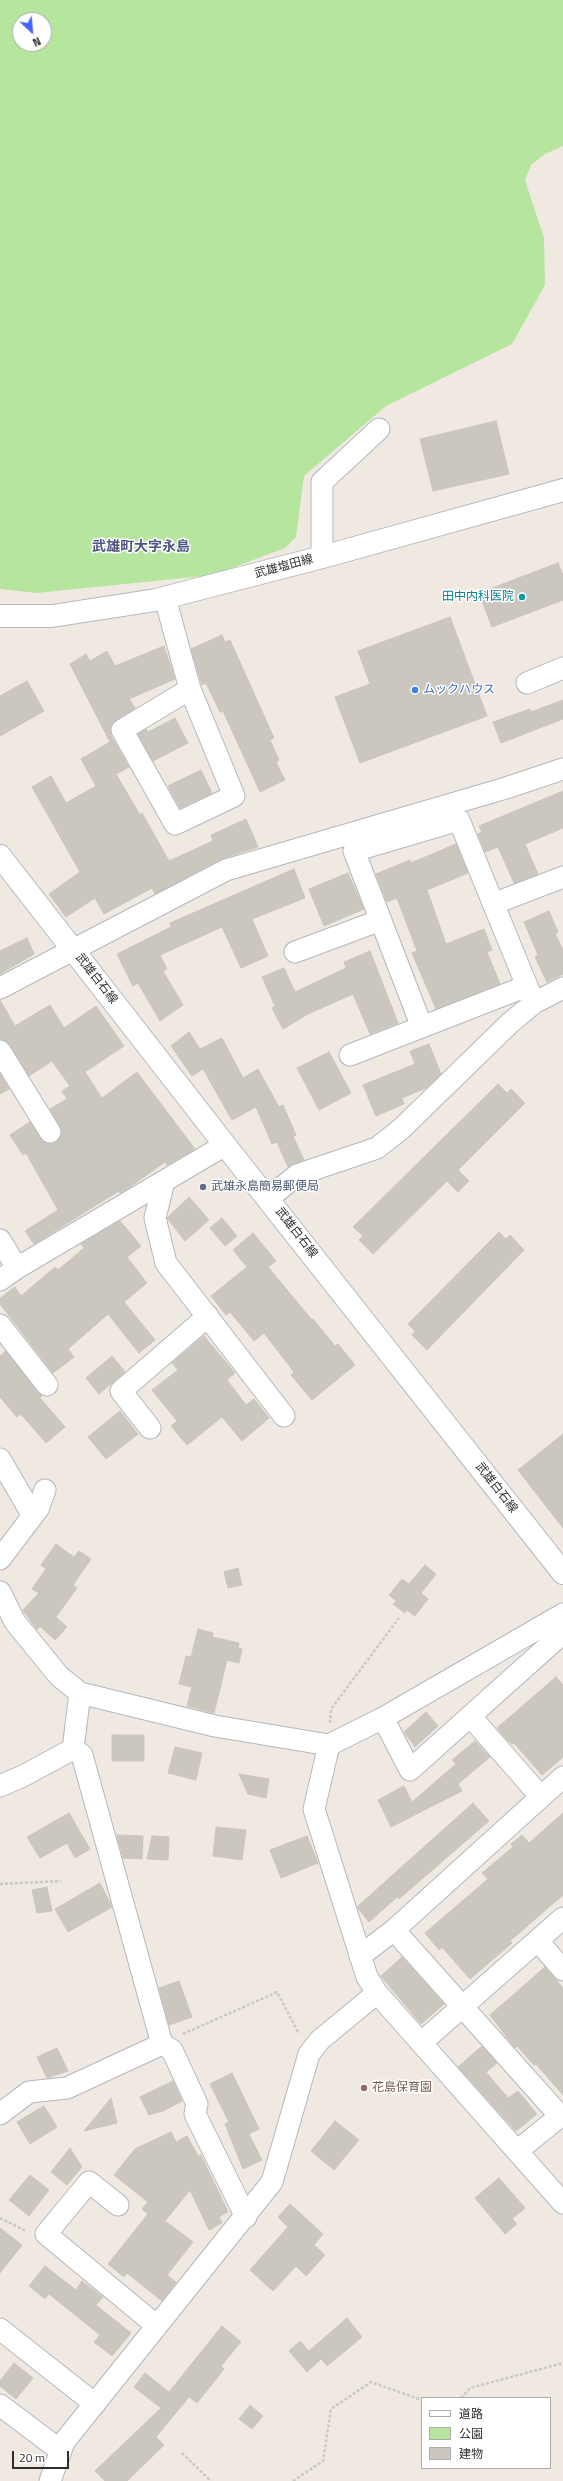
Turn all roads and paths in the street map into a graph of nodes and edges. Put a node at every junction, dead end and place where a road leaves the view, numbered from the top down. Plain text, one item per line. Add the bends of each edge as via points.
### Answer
1 (379, 429) dead end
2 (563, 490) edge
3 (322, 558) junction
4 (165, 598) junction
5 (0, 616) edge
6 (563, 668) edge
7 (527, 683) dead end
8 (190, 689) junction
9 (563, 769) edge
10 (0, 856) edge
11 (563, 878) edge
12 (494, 904) junction
13 (381, 920) junction
14 (74, 951) junction
15 (295, 952) dead end
16 (0, 988) edge
17 (563, 988) edge
18 (530, 994) junction
19 (422, 1026) junction
20 (0, 1051) edge
21 (350, 1055) dead end
22 (50, 1132) dead end
23 (224, 1145) junction
24 (164, 1181) junction
25 (269, 1198) junction
26 (0, 1240) edge
27 (17, 1268) junction
28 (0, 1280) edge
29 (208, 1316) junction
30 (0, 1325) edge
31 (47, 1385) dead end
32 (284, 1416) dead end
33 (150, 1428) dead end
34 (0, 1459) edge
35 (45, 1490) dead end
36 (32, 1516) junction
37 (0, 1558) edge
38 (563, 1573) edge
39 (0, 1592) edge
40 (563, 1614) edge
41 (399, 1618) dead end
42 (563, 1633) edge
43 (80, 1693) junction
44 (471, 1717) junction
45 (384, 1718) junction
46 (329, 1745) junction
47 (73, 1749) junction
48 (563, 1777) edge
49 (0, 1786) edge
50 (541, 1797) junction
51 (61, 1880) dead end
52 (0, 1884) edge
53 (563, 1918) edge
54 (394, 1930) junction
55 (538, 1941) junction
56 (360, 1956) junction
57 (563, 1970) edge
58 (377, 1993) junction
59 (462, 2007) junction
60 (422, 2042) junction
61 (162, 2044) junction
62 (309, 2054) junction
63 (0, 2114) edge
64 (561, 2115) edge
65 (518, 2151) junction
66 (563, 2203) edge
67 (118, 2205) dead end
68 (246, 2217) junction
69 (0, 2218) edge
70 (46, 2234) junction
71 (157, 2326) junction
72 (0, 2329) edge
73 (563, 2363) edge
74 (462, 2397) edge
75 (421, 2400) edge
76 (0, 2404) edge
77 (95, 2404) junction
78 (61, 2451) junction
79 (182, 2453) dead end
80 (50, 2481) edge
81 (211, 2481) edge
82 (293, 2481) edge

1 - 3 street via 322,482
2 - 3 main road, 武雄塩田線
3 - 4 main road, 武雄塩田線
4 - 5 main road, 武雄塩田線 via 52,616
4 - 8 street
6 - 7 street
8 - 8 street via 234,796 175,824 122,730
9 - 14 street via 226,870
10 - 14 main road, 武雄白石線
11 - 12 street
12 - 13 street via 459,820 354,851
12 - 18 street
13 - 15 street
13 - 19 street
14 - 16 street
14 - 23 main road, 武雄白石線
17 - 18 street
18 - 19 street
18 - 25 street via 510,1023 401,1129 377,1148 296,1175
19 - 21 street
20 - 22 street
23 - 24 street
23 - 25 main road, 武雄白石線
24 - 27 street
24 - 29 street via 155,1218 166,1263
25 - 38 main road, 武雄白石線
26 - 27 street
27 - 28 street
29 - 32 street
29 - 33 street via 121,1391
30 - 31 street
34 - 36 street
35 - 36 street via 38,1509
36 - 37 street
39 - 43 street via 15,1622 59,1676
40 - 45 street
41 - 46 path via 331,1709
42 - 44 street
43 - 46 street via 215,1726
43 - 47 street
44 - 45 street via 410,1770
44 - 50 street
45 - 46 street
46 - 56 street via 314,1809
47 - 49 street
47 - 61 street via 82,1755
48 - 50 street
50 - 54 street
51 - 52 path
53 - 55 street
54 - 56 street
54 - 59 street
55 - 57 street
55 - 59 street
56 - 58 street via 367,1977
58 - 60 street
58 - 62 street via 320,2040
59 - 60 street
59 - 64 street
60 - 65 street
61 - 62 path via 277,1992
61 - 63 street via 67,2088 29,2092
61 - 68 street via 172,2050 197,2104 195,2114
62 - 68 street via 272,2182
64 - 65 street
65 - 66 street
67 - 70 street via 89,2182
68 - 71 street
69 - 70 path via 36,2236
70 - 71 street
71 - 77 street
72 - 77 street
73 - 74 path via 470,2388
75 - 82 path via 371,2382 331,2409 323,2462
76 - 78 street
77 - 78 street via 64,2442
78 - 80 street
79 - 81 path

